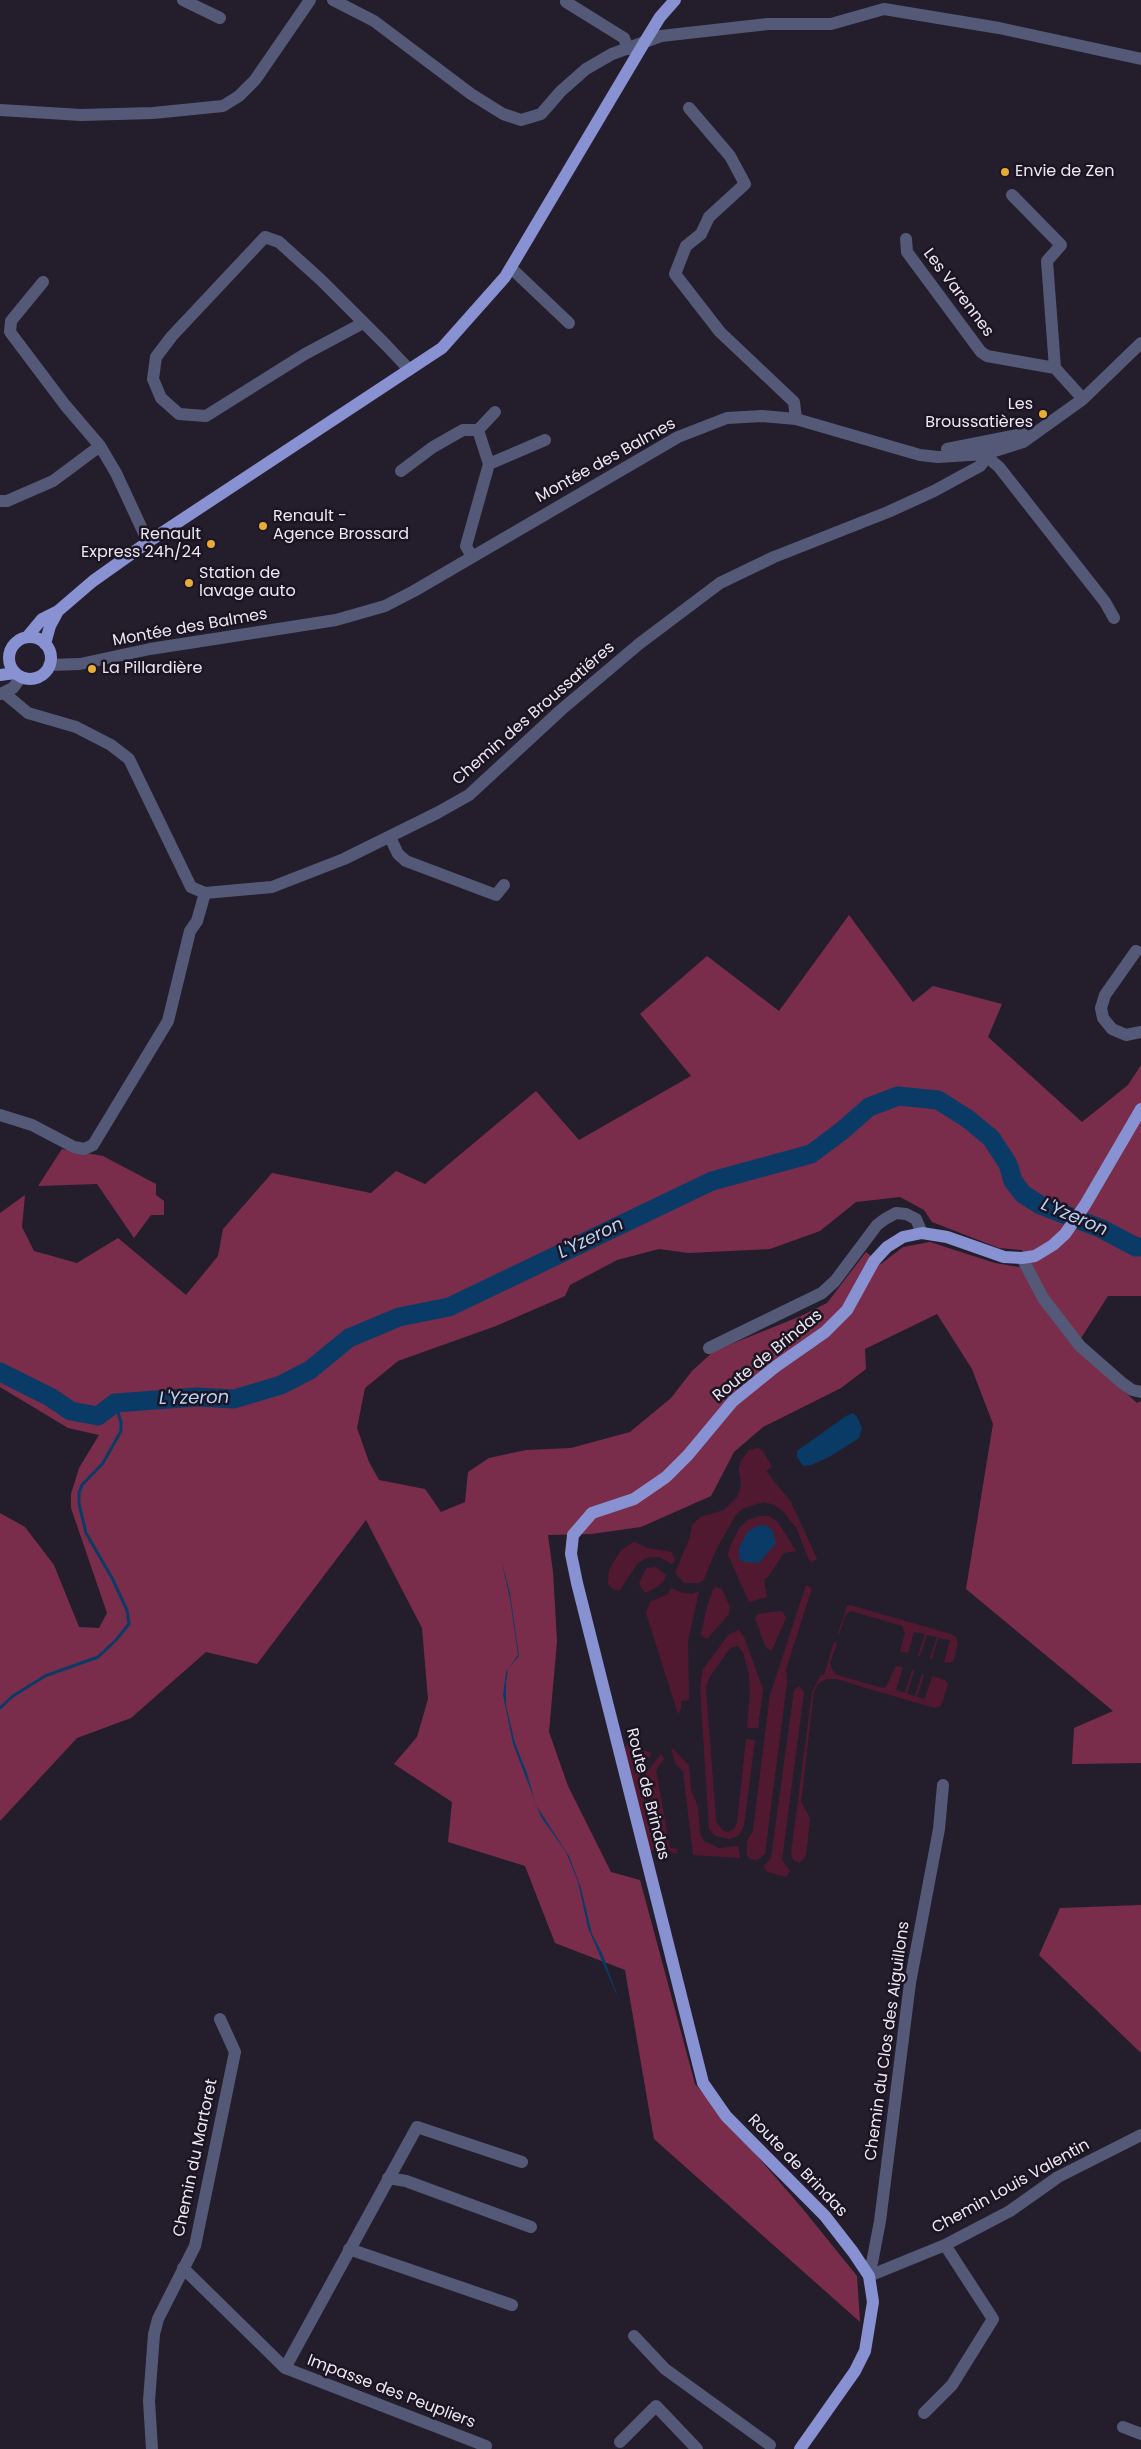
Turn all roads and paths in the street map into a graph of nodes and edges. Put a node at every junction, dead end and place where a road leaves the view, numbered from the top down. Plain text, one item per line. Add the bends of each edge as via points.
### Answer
1 (183, 0) edge
2 (310, 0) edge
3 (333, 0) edge
4 (676, 0) edge
5 (566, 2) dead end
6 (882, 4) edge
7 (220, 18) dead end
8 (644, 43) junction
9 (628, 49) junction
10 (1141, 59) edge
11 (689, 108) dead end
12 (0, 110) edge
13 (1012, 195) dead end
14 (906, 238) dead end
15 (511, 268) junction
16 (43, 282) dead end
17 (363, 323) junction
18 (569, 323) dead end
19 (1141, 343) edge
20 (1055, 368) junction
21 (409, 370) junction
22 (1083, 399) junction
23 (495, 412) dead end
24 (796, 419) junction
25 (478, 430) junction
26 (545, 440) dead end
27 (100, 446) junction
28 (985, 451) junction
29 (489, 464) junction
30 (401, 471) dead end
31 (0, 501) edge
32 (148, 542) junction
33 (472, 557) junction
34 (58, 611) junction
35 (1114, 618) dead end
36 (28, 637) junction
37 (45, 644) junction
38 (11, 650) junction
39 (0, 660) edge
40 (50, 665) junction
41 (0, 675) edge
42 (18, 675) junction
43 (2, 694) edge
44 (390, 837) junction
45 (504, 885) dead end
46 (205, 893) junction
47 (1136, 952) dead end
48 (1141, 1032) edge
49 (1141, 1109) edge
50 (0, 1115) edge
51 (922, 1233) junction
52 (1022, 1258) junction
53 (709, 1348) dead end
54 (1141, 1392) edge
55 (943, 1785) dead end
56 (220, 2019) dead end
57 (1141, 2135) edge
58 (522, 2162) dead end
59 (388, 2178) junction
60 (532, 2227) dead end
61 (945, 2245) junction
62 (349, 2249) junction
63 (183, 2268) junction
64 (867, 2272) junction
65 (512, 2305) dead end
66 (634, 2336) dead end
67 (285, 2368) junction
68 (924, 2413) dead end
69 (1123, 2427) dead end
70 (1141, 2434) edge
71 (620, 2442) dead end
72 (486, 2446) dead end
73 (771, 2448) edge
74 (152, 2449) edge
75 (697, 2449) edge
76 (800, 2449) edge

1 - 7 street
2 - 12 street via 255,80 223,106 153,113 81,115
3 - 9 street via 387,30 487,104 521,120 541,114 586,69
4 - 8 main road via 660,17
5 - 9 street via 624,38
6 - 8 street via 831,24 768,24 666,35
6 - 10 street
8 - 9 street
8 - 15 main road
11 - 24 street via 730,156 745,184 709,217 701,234 686,246 674,274 720,332 794,402
13 - 20 street via 1060,245 1047,261
14 - 20 street, Les Varennes via 907,252 981,352 987,356
15 - 18 street
15 - 21 main road via 442,348
16 - 27 street via 12,321 10,332 64,405
17 - 17 street via 279,242 265,237 172,336 156,357 152,379 161,398 179,414 206,416 305,354
17 - 21 street
19 - 22 street
20 - 22 street
21 - 32 main road
22 - 28 street via 1022,442
23 - 25 street
24 - 28 street, Montée des Balmes via 938,457
24 - 33 street, Montée des Balmes via 762,416 727,418 678,437
25 - 29 street
25 - 30 street via 464,430
26 - 29 street
27 - 31 street via 52,481 7,501
27 - 32 street
28 - 35 street
28 - 44 street, Chemin des Broussatiéres via 980,466 934,491 774,557 720,583 639,644 469,794
29 - 33 street via 466,546
32 - 34 main road via 93,581
33 - 40 street, Montée des Balmes via 385,606 359,615 150,649 80,664
34 - 36 main road via 42,619
34 - 37 main road
36 - 37 main road
36 - 38 main road via 17,641
37 - 40 main road via 50,654
38 - 39 main road
38 - 42 main road via 10,662
40 - 42 main road via 41,676
41 - 42 main road
42 - 43 street via 13,688
43 - 46 street via 28,713 76,727 111,745 129,759 191,887
44 - 45 street via 398,854 406,861 496,896
44 - 46 street, Chemin des Broussatiéres via 272,887
46 - 50 street via 197,921 190,931 168,1021 93,1145 84,1150 74,1147 32,1125
47 - 48 street via 1105,995 1101,1008 1103,1018 1112,1030 1126,1036
49 - 52 main road via 1071,1225 1054,1245 1035,1256
51 - 52 main road, Route de Brindas via 947,1237 1004,1257
51 - 53 street, Route de Brindas via 916,1219 896,1213 877,1225 835,1281 822,1293
51 - 64 main road, Route de Brindas via 904,1237 887,1247 874,1262 847,1310 825,1332 775,1366 733,1402 666,1477 634,1499 606,1507 585,1518 573,1535 571,1554 703,2083 726,2116 825,2216
52 - 54 street via 1043,1298 1080,1346 1121,1382
55 - 64 street, Chemin du Clos des Aiguillons via 939,1829 910,1983 880,2221 872,2263
56 - 63 street, Chemin du Martoret via 235,2052 195,2246
57 - 61 street, Chemin Louis Valentin via 1058,2177 1010,2211
58 - 59 street, Impasse des Peupliers via 417,2127
59 - 60 street via 406,2181
59 - 62 street, Impasse des Peupliers
61 - 64 street, Chemin Louis Valentin
61 - 68 street via 993,2319 952,2385
62 - 65 street
62 - 67 street, Impasse des Peupliers
63 - 67 street, Impasse des Peupliers
63 - 74 street, Chemin du Martoret via 154,2334 150,2401
64 - 76 main road, Route de Brindas via 873,2302 865,2351 856,2371
66 - 73 street via 665,2369
67 - 72 street, Impasse des Peupliers
69 - 70 street
71 - 75 street via 656,2406

